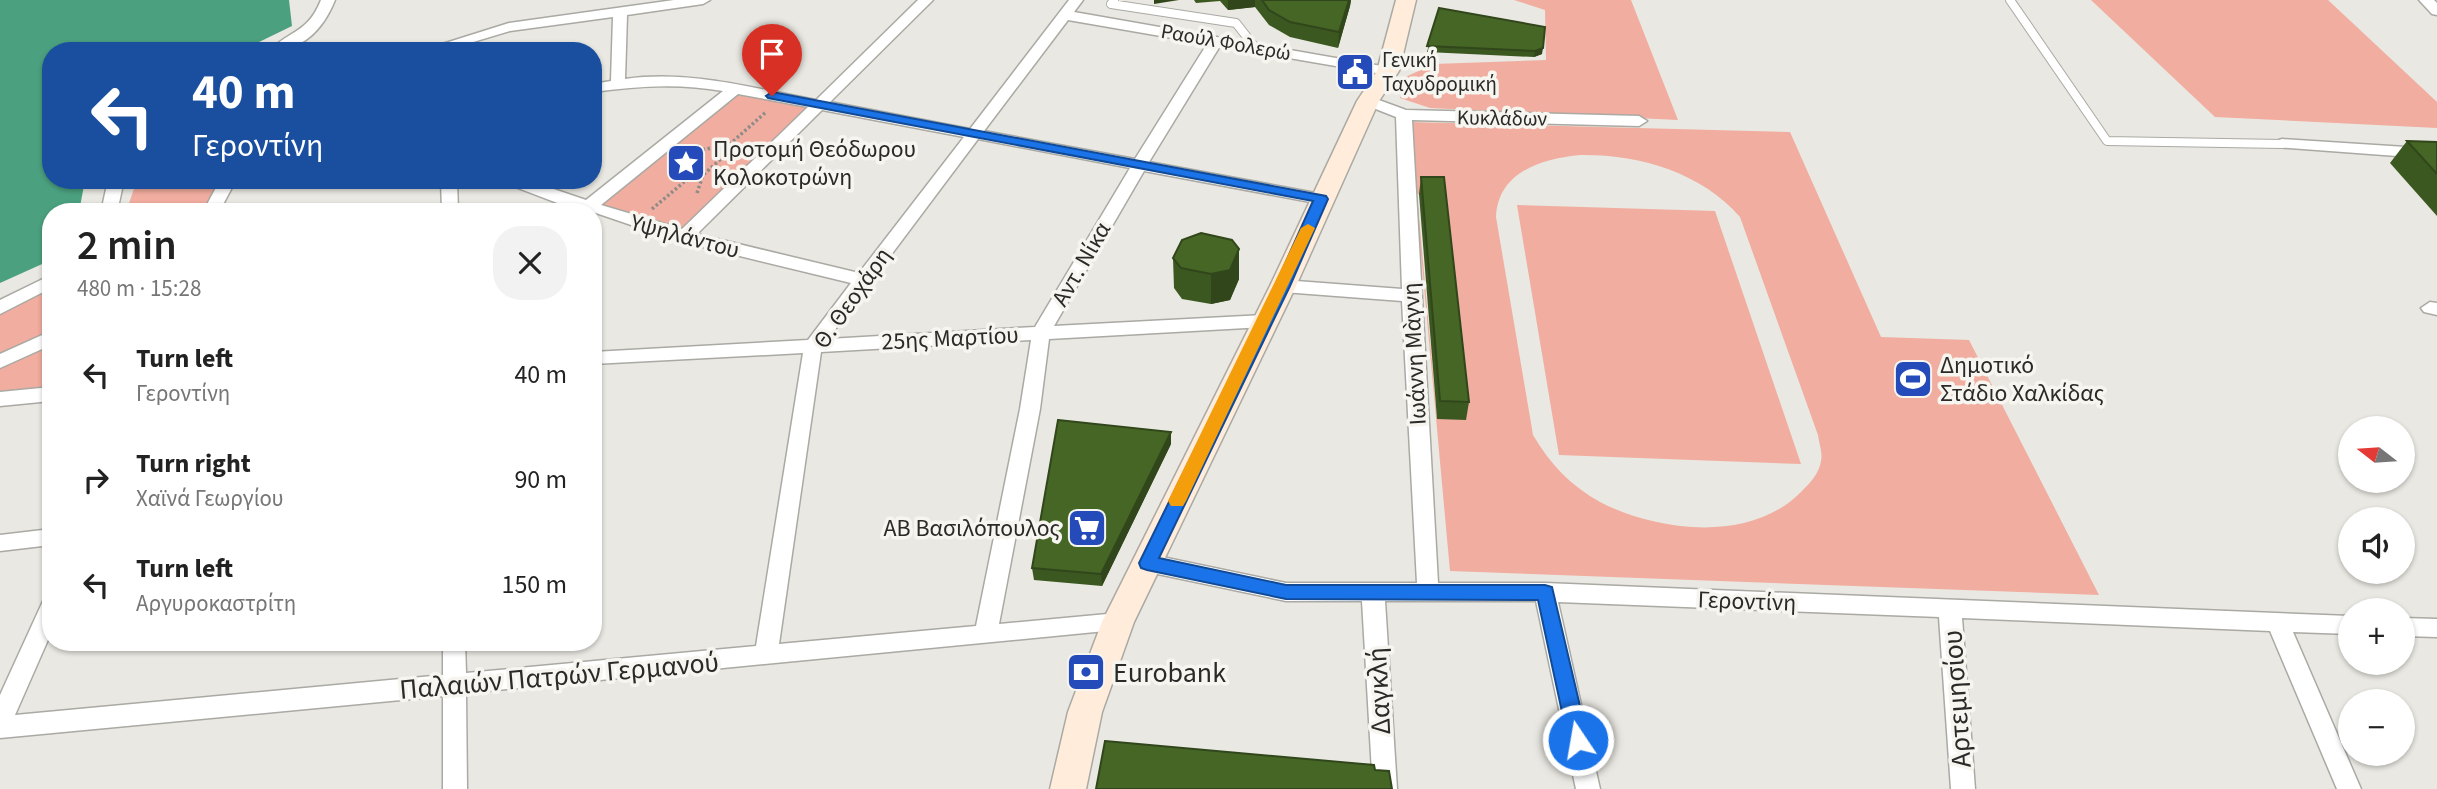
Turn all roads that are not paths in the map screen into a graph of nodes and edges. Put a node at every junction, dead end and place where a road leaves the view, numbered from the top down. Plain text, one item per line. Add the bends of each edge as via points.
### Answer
1 (328, 0) edge
2 (703, 0) edge
3 (926, 0) edge
4 (1076, 0) edge
5 (1114, 0) edge
6 (1406, 0) edge
7 (2010, 0) edge
8 (2426, 0) edge
9 (620, 11) junction
10 (2437, 11) edge
11 (1065, 15) junction
12 (1217, 40) junction
13 (291, 42) edge
14 (458, 42) edge
15 (1254, 46) junction
16 (1388, 71) junction
17 (618, 83) junction
18 (602, 86) edge
19 (736, 88) junction
20 (1368, 101) junction
21 (819, 105) junction
22 (1404, 115) junction
23 (1639, 121) dead end
24 (974, 135) junction
25 (2282, 145) joint
26 (2437, 154) edge
27 (1139, 166) junction
28 (535, 189) edge
29 (1321, 199) junction
30 (573, 203) edge
31 (593, 203) edge
32 (602, 213) edge
33 (684, 237) junction
34 (863, 280) junction
35 (42, 286) edge
36 (1283, 286) junction
37 (1411, 296) junction
38 (0, 308) edge
39 (1264, 321) junction
40 (1041, 333) junction
41 (42, 341) edge
42 (813, 346) junction
43 (602, 358) edge
44 (0, 362) edge
45 (42, 395) edge
46 (0, 399) edge
47 (42, 538) edge
48 (0, 543) edge
49 (1147, 563) junction
50 (1428, 592) junction
51 (1545, 592) junction
52 (1373, 593) junction
53 (1950, 609) junction
54 (1118, 622) junction
55 (2277, 622) junction
56 (2338, 625) edge
57 (42, 627) edge
58 (2415, 627) edge
59 (2437, 628) edge
60 (985, 635) junction
61 (454, 651) edge
62 (766, 655) junction
63 (454, 685) junction
64 (0, 721) edge
65 (0, 727) edge
66 (455, 789) edge
67 (1068, 789) edge
68 (1385, 789) edge
69 (1588, 789) edge
70 (1963, 789) edge
71 (2349, 789) edge

1 - 13 street via 322,17
2 - 9 street
3 - 21 street
4 - 11 street, Θ. Θεοχάρη
5 - 15 lane via 1111,4 1236,23
6 - 16 main road
7 - 25 lane via 2108,141
8 - 10 street
9 - 14 street via 509,27
9 - 17 street
11 - 12 street, Ραούλ Φολερώ
11 - 24 street, Θ. Θεοχάρη
12 - 15 street, Ραούλ Φολερώ
12 - 27 street, Αντ. Νίκα
15 - 16 street, Ραούλ Φολερώ
16 - 20 main road
17 - 18 street
17 - 19 street via 697,82
19 - 21 street
19 - 31 street
20 - 22 street, Κυκλάδων
20 - 29 main road
21 - 24 street
21 - 33 street
22 - 23 street, Κυκλάδων
22 - 37 street, Ιωάννη Μὰγνη
24 - 27 street
24 - 34 street, Θ. Θεοχάρη
25 - 26 street
27 - 29 street
27 - 40 street, Αντ. Νίκα
28 - 30 street, Υψηλάντου
29 - 36 main road
32 - 33 street, Υψηλάντου
33 - 34 street, Υψηλάντου
34 - 42 street, Θ. Θεοχάρη
35 - 38 street
36 - 37 street
36 - 39 main road
37 - 50 street, Ιωάννη Μὰγνη
39 - 40 street, 25ης Μαρτίου
39 - 49 main road
40 - 42 street, 25ης Μαρτίου
40 - 60 street, Αντ. Νίκα
41 - 44 street
42 - 43 street, 25ης Μαρτίου
42 - 62 street, Θ. Θεοχάρη
45 - 46 street
47 - 48 street
49 - 52 street, Γεροντίνη via 1286,592
49 - 54 main road
50 - 51 street, Γεροντίνη
50 - 52 street, Γεροντίνη
51 - 53 street, Γεροντίνη
51 - 69 street
52 - 68 street, Δαγκλή
53 - 55 street, Γεροντίνη
53 - 70 street, Αρτεμησίου
54 - 60 street, Παλαιών Πατρών Γερμανού
54 - 67 main road via 1085,712
55 - 56 street, Γεροντίνη
55 - 71 street
57 - 64 street
58 - 59 street
60 - 62 street, Παλαιών Πατρών Γερμανού
61 - 63 street
62 - 63 street, Παλαιών Πατρών Γερμανού
63 - 65 street, Παλαιών Πατρών Γερμανού
63 - 66 street

